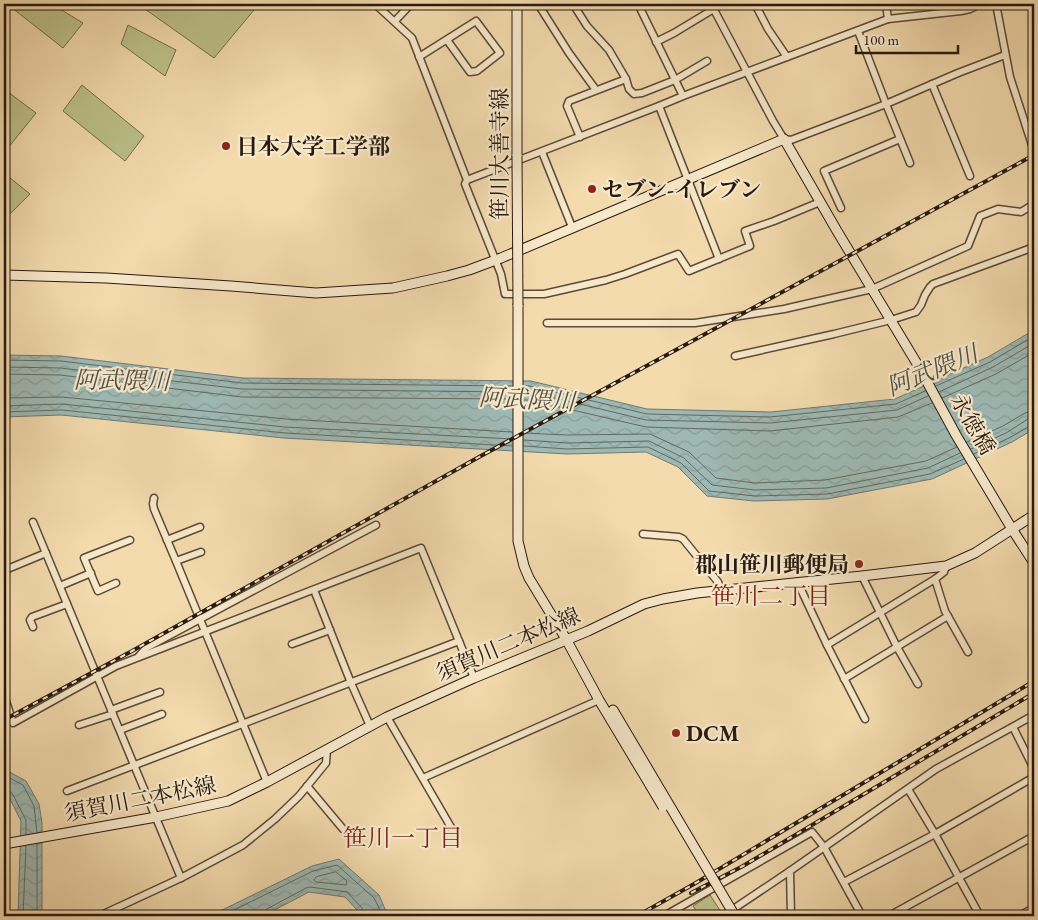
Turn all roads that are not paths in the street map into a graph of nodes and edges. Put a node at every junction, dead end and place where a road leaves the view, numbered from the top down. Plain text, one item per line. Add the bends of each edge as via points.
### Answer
1 (375, 4) edge
2 (411, 4) edge
3 (517, 4) edge
4 (538, 4) edge
5 (573, 4) edge
6 (638, 4) edge
7 (722, 4) edge
8 (755, 4) edge
9 (886, 4) edge
10 (980, 4) edge
11 (996, 4) edge
12 (712, 7) edge
13 (888, 19) junction
14 (395, 22) junction
15 (858, 31) junction
16 (447, 40) junction
17 (656, 42) junction
18 (1005, 55) junction
19 (419, 57) junction
20 (787, 57) junction
21 (707, 61) dead end
22 (747, 72) junction
23 (626, 79) junction
24 (675, 80) junction
25 (932, 84) junction
26 (596, 90) junction
27 (683, 96) junction
28 (886, 104) junction
29 (659, 106) junction
30 (580, 137) junction
31 (784, 139) junction
32 (900, 139) junction
33 (1034, 151) edge
34 (542, 152) junction
35 (910, 163) dead end
36 (970, 176) dead end
37 (687, 179) junction
38 (467, 180) junction
39 (820, 202) junction
40 (1034, 204) edge
41 (841, 208) dead end
42 (572, 227) junction
43 (1034, 247) edge
44 (719, 259) junction
45 (495, 260) junction
46 (4, 276) edge
47 (872, 289) junction
48 (891, 320) junction
49 (547, 324) dead end
50 (735, 356) dead end
51 (154, 498) dead end
52 (1034, 515) edge
53 (33, 522) dead end
54 (376, 525) dead end
55 (200, 528) dead end
56 (1012, 529) junction
57 (644, 534) dead end
58 (130, 540) dead end
59 (167, 540) junction
60 (201, 552) dead end
61 (46, 554) junction
62 (176, 561) junction
63 (1034, 563) edge
64 (946, 566) junction
65 (5, 570) dead end
66 (91, 573) junction
67 (862, 576) junction
68 (936, 579) junction
69 (116, 583) dead end
70 (798, 583) junction
71 (60, 586) junction
72 (314, 590) junction
73 (722, 590) junction
74 (67, 604) junction
75 (880, 613) junction
76 (948, 616) junction
77 (200, 620) junction
78 (32, 627) dead end
79 (330, 630) junction
80 (205, 632) junction
81 (566, 639) junction
82 (459, 641) junction
83 (292, 644) dead end
84 (827, 645) junction
85 (897, 647) junction
86 (968, 652) dead end
87 (139, 657) junction
88 (97, 676) junction
89 (474, 678) junction
90 (844, 679) junction
91 (351, 683) junction
92 (918, 684) dead end
93 (160, 692) dead end
94 (600, 700) junction
95 (4, 701) edge
96 (112, 712) junction
97 (162, 714) dead end
98 (1034, 715) edge
99 (387, 717) junction
100 (865, 720) dead end
101 (244, 724) junction
102 (79, 725) dead end
103 (370, 726) junction
104 (1013, 727) junction
105 (120, 730) junction
106 (327, 749) junction
107 (135, 765) junction
108 (1034, 769) edge
109 (1034, 777) edge
110 (422, 778) junction
111 (267, 782) junction
112 (653, 783) junction
113 (307, 786) junction
114 (908, 789) junction
115 (67, 791) dead end
116 (156, 817) junction
117 (344, 829) dead end
118 (452, 829) dead end
119 (935, 834) junction
120 (1034, 836) edge
121 (4, 844) edge
122 (824, 847) junction
123 (790, 871) junction
124 (959, 877) junction
125 (181, 878) junction
126 (844, 882) junction
127 (1034, 908) edge
128 (99, 916) edge
129 (664, 916) edge
130 (723, 916) edge
131 (729, 916) edge
132 (736, 916) edge
133 (791, 916) edge
134 (862, 916) edge
135 (888, 916) edge
136 (980, 916) edge
137 (1020, 916) edge

1 - 14 street
2 - 14 street
3 - 81 street, 笹川大善寺線, bridge via 518,541 529,578
4 - 26 street
5 - 23 street via 606,46
6 - 17 street
7 - 12 street
8 - 20 street
9 - 13 street
10 - 13 street via 962,11
11 - 18 street
12 - 17 street
12 - 22 street
13 - 15 street
14 - 19 street via 412,38
15 - 20 street
15 - 28 street
16 - 16 street via 476,21 500,54 470,72
16 - 19 street
17 - 24 street
18 - 25 street
18 - 33 street
19 - 38 street
20 - 22 street
21 - 24 street
22 - 27 street
22 - 31 street
23 - 24 street via 630,91 636,95
23 - 26 street
24 - 27 street
25 - 28 street
25 - 36 street
26 - 30 street via 567,104
27 - 29 street
28 - 31 street via 791,140
28 - 32 street
29 - 30 street
29 - 37 street
30 - 34 street
31 - 37 street
31 - 39 street, 永徳橋
32 - 35 street
32 - 41 street via 824,171
34 - 38 street
34 - 42 street
37 - 42 street
37 - 44 street
38 - 45 street via 465,184
39 - 44 street via 745,231 750,246
39 - 47 street, 永徳橋
40 - 47 street via 1020,212 998,209 980,216 968,246
42 - 45 street
43 - 48 street via 934,284 916,312
44 - 45 street via 689,271 678,254 606,280 536,294 505,294
45 - 46 street via 469,270 393,288 316,293 106,278
47 - 48 street, 永徳橋
47 - 49 street via 784,309 695,323
48 - 50 street
48 - 56 street, 永徳橋
51 - 59 street via 154,509
52 - 56 street, 須賀川二本松線
53 - 61 street
54 - 77 street
55 - 59 street
56 - 63 street, 永徳橋
56 - 64 street, 須賀川二本松線 via 976,553
57 - 73 street via 683,539
58 - 66 street via 84,558
59 - 62 street
60 - 62 street
61 - 65 street
61 - 71 street
62 - 77 street
64 - 67 street, 須賀川二本松線
64 - 68 street
66 - 69 street via 98,591
66 - 71 street
67 - 70 street, 須賀川二本松線
67 - 75 street
68 - 75 street
68 - 76 street
70 - 73 street, 須賀川二本松線
70 - 84 street
71 - 74 street
72 - 79 street
72 - 80 street
72 - 82 street via 421,548
73 - 81 street, 須賀川二本松線 via 644,604
74 - 78 street via 32,617
74 - 88 street
75 - 84 street
75 - 85 street
76 - 85 street
76 - 86 street
77 - 80 street
77 - 87 street via 146,648
79 - 83 street
79 - 91 street
80 - 87 street
80 - 101 street
81 - 89 street, 須賀川二本松線
81 - 94 street
81 - 112 street via 591,674
82 - 89 street
82 - 91 street
84 - 90 street
85 - 90 street
85 - 92 street
87 - 88 street
88 - 95 street via 13,723
88 - 96 street
89 - 99 street, 須賀川二本松線
90 - 100 street
91 - 101 street
91 - 103 street
93 - 96 street
94 - 110 street
94 - 112 street
96 - 102 street
96 - 105 street
97 - 105 street
98 - 104 street
99 - 103 street, 須賀川二本松線
99 - 110 street
101 - 107 street
101 - 111 street
103 - 106 street, 須賀川二本松線
104 - 108 street
104 - 114 street via 936,769
105 - 107 street
106 - 111 street, 須賀川二本松線
106 - 113 street via 326,763
107 - 115 street
107 - 116 street
109 - 119 street
110 - 118 street
111 - 116 street, 須賀川二本松線 via 228,801
112 - 131 street, bridge
112 - 132 street, bridge
113 - 117 street
113 - 125 street via 275,819 243,845
114 - 119 street
114 - 122 street
116 - 121 street, 須賀川二本松線
116 - 125 street
119 - 124 street
119 - 126 street
120 - 124 street
122 - 123 street
122 - 126 street
122 - 129 street via 812,832
123 - 130 street
123 - 133 street
124 - 135 street
124 - 136 street
125 - 128 street
126 - 134 street
127 - 137 street

